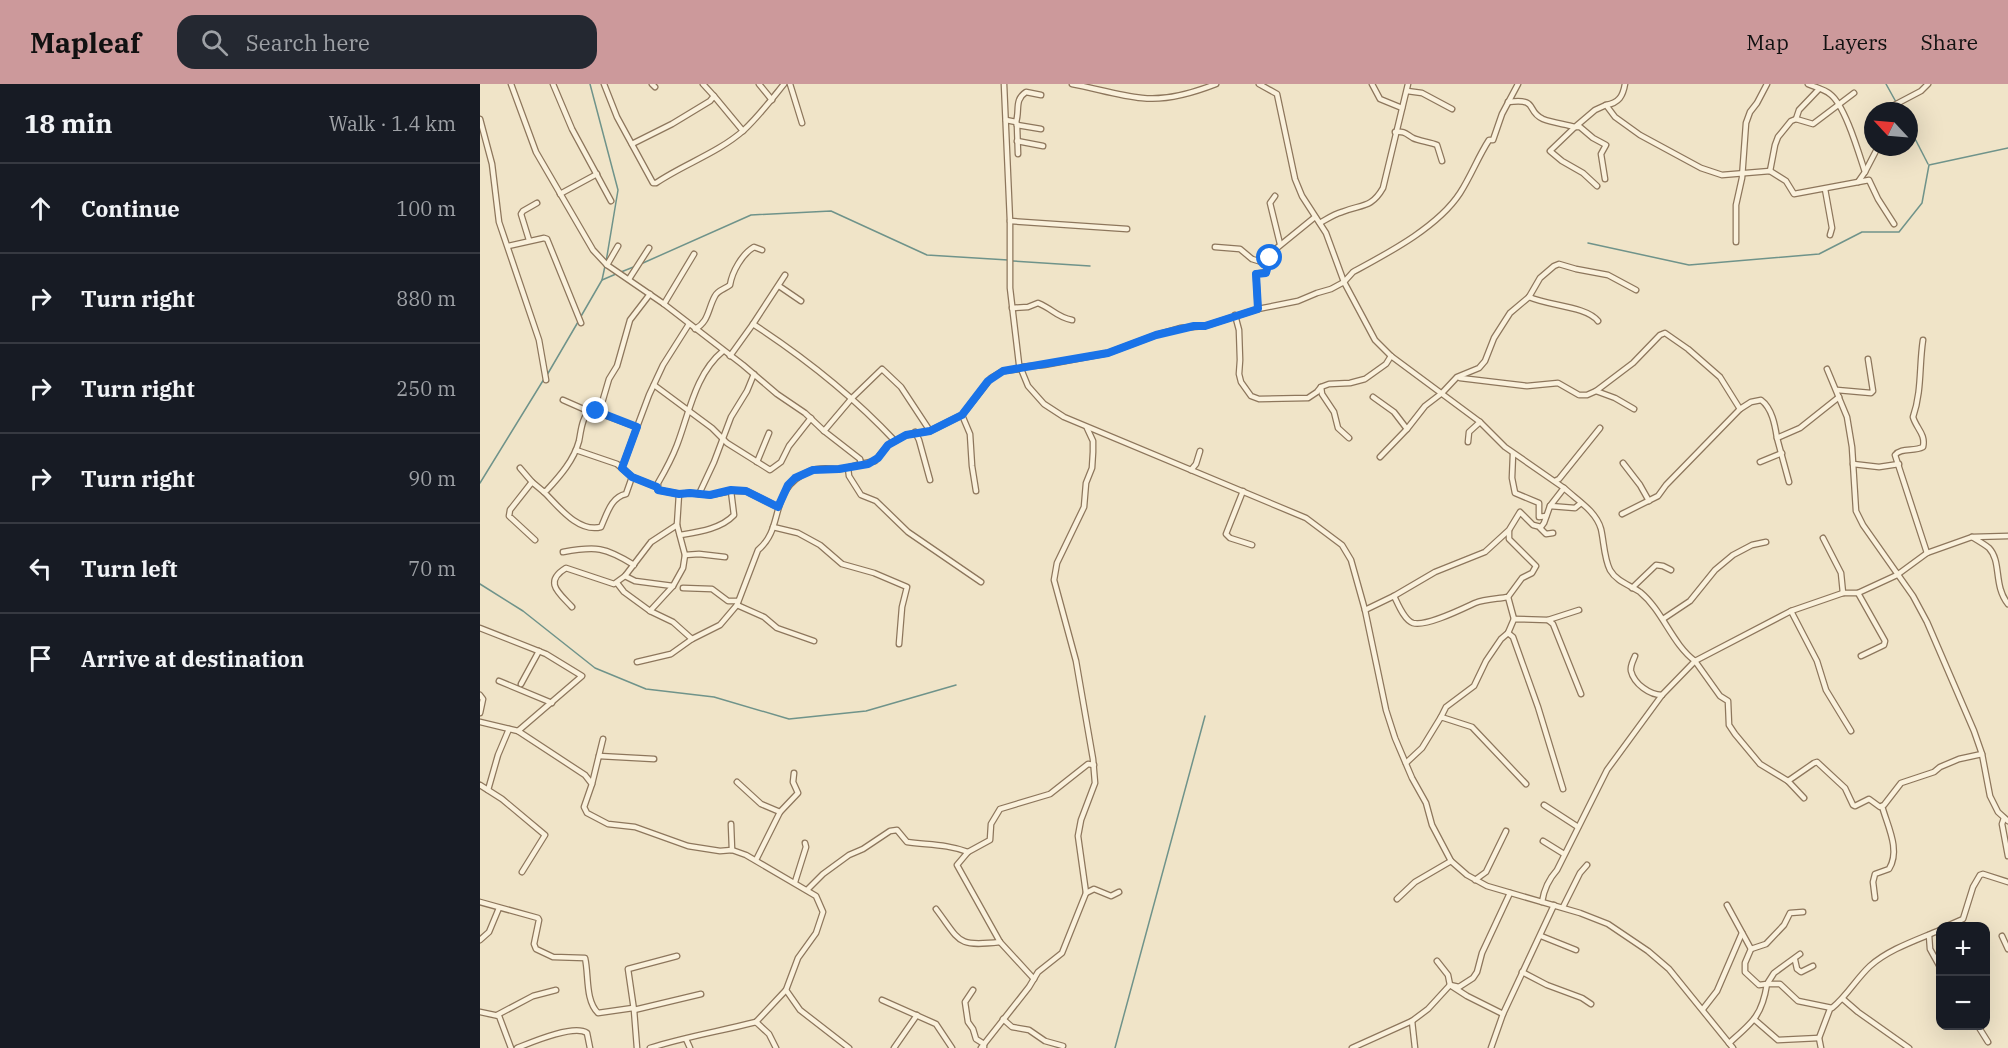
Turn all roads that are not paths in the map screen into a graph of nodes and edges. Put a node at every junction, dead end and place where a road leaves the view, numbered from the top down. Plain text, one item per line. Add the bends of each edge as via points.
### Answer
1 (511, 84) edge
2 (553, 84) edge
3 (604, 84) edge
4 (703, 84) edge
5 (759, 84) edge
6 (784, 84) edge
7 (790, 84) edge
8 (1004, 84) edge
9 (1072, 84) edge
10 (1216, 84) edge
11 (1259, 84) edge
12 (1372, 84) edge
13 (1408, 84) edge
14 (1518, 84) edge
15 (1626, 84) edge
16 (1767, 84) edge
17 (1808, 84) edge
18 (1928, 84) edge
19 (1819, 89) junction
20 (1407, 90) junction
21 (1854, 93) dead end
22 (1041, 95) dead end
23 (714, 96) junction
24 (772, 100) junction
25 (1508, 102) junction
26 (1901, 102) edge
27 (1606, 105) junction
28 (1839, 105) junction
29 (1402, 108) junction
30 (1452, 109) dead end
31 (480, 119) edge
32 (1796, 119) junction
33 (1006, 120) junction
34 (802, 123) dead end
35 (1016, 124) junction
36 (1575, 127) junction
37 (1041, 129) dead end
38 (743, 131) junction
39 (1395, 132) junction
40 (1017, 141) junction
41 (632, 144) junction
42 (1043, 146) dead end
43 (1018, 154) dead end
44 (1873, 156) edge
45 (1442, 161) dead end
46 (1770, 171) junction
47 (1865, 172) junction
48 (597, 174) junction
49 (1742, 175) junction
50 (1605, 179) dead end
51 (1858, 182) junction
52 (1597, 186) dead end
53 (1826, 189) junction
54 (560, 194) junction
55 (1275, 196) dead end
56 (611, 201) dead end
57 (537, 203) dead end
58 (1315, 217) junction
59 (1010, 221) junction
60 (1320, 223) junction
61 (1894, 224) dead end
62 (1126, 230) dead end
63 (1830, 235) dead end
64 (529, 240) junction
65 (1736, 242) dead end
66 (1280, 244) junction
67 (508, 246) junction
68 (618, 246) dead end
69 (1215, 247) dead end
70 (649, 248) dead end
71 (762, 250) dead end
72 (694, 254) dead end
73 (607, 265) junction
74 (1267, 268) junction
75 (785, 275) dead end
76 (629, 279) junction
77 (1344, 282) junction
78 (779, 286) junction
79 (1636, 290) dead end
80 (650, 294) junction
81 (1529, 297) junction
82 (801, 301) dead end
83 (664, 304) junction
84 (1012, 308) junction
85 (1258, 309) junction
86 (1235, 315) junction
87 (1072, 320) dead end
88 (1598, 321) dead end
89 (581, 323) dead end
90 (689, 324) junction
91 (753, 324) junction
92 (695, 329) junction
93 (1923, 340) dead end
94 (723, 351) junction
95 (730, 356) junction
96 (1391, 356) junction
97 (1868, 359) dead end
98 (1018, 367) junction
99 (1827, 369) dead end
100 (754, 374) junction
101 (1457, 377) junction
102 (546, 380) dead end
103 (654, 385) junction
104 (1321, 387) junction
105 (1837, 390) junction
106 (1596, 391) junction
107 (1442, 393) junction
108 (1373, 396) dead end
109 (1839, 397) junction
110 (852, 398) junction
111 (563, 400) dead end
112 (687, 409) junction
113 (1634, 409) dead end
114 (1740, 409) junction
115 (588, 411) junction
116 (599, 413) junction
117 (962, 415) junction
118 (811, 418) junction
119 (1480, 422) junction
120 (637, 427) junction
121 (1087, 428) junction
122 (1600, 428) dead end
123 (1407, 429) junction
124 (824, 431) junction
125 (930, 431) junction
126 (915, 432) junction
127 (769, 433) dead end
128 (722, 438) junction
129 (1349, 438) dead end
130 (1778, 438) junction
131 (894, 441) junction
132 (1468, 442) dead end
133 (576, 450) junction
134 (1200, 451) dead end
135 (1782, 453) junction
136 (1513, 454) junction
137 (1380, 457) dead end
138 (757, 462) junction
139 (1760, 462) dead end
140 (1623, 463) dead end
141 (861, 464) junction
142 (1853, 464) junction
143 (1899, 464) junction
144 (520, 468) dead end
145 (622, 468) junction
146 (848, 468) junction
147 (1191, 470) junction
148 (632, 477) junction
149 (930, 480) dead end
150 (1555, 481) junction
151 (532, 482) junction
152 (1789, 482) dead end
153 (657, 487) junction
154 (1564, 488) junction
155 (731, 490) junction
156 (976, 491) dead end
157 (1243, 491) junction
158 (544, 492) junction
159 (679, 494) junction
160 (699, 494) junction
161 (1649, 501) junction
162 (1581, 503) junction
163 (1550, 506) junction
164 (778, 507) junction
165 (1622, 514) dead end
166 (1546, 516) junction
167 (676, 525) junction
168 (773, 527) junction
169 (1537, 527) junction
170 (1509, 530) junction
171 (1553, 533) dead end
172 (680, 535) junction
173 (2008, 536) edge
174 (1972, 537) junction
175 (1823, 538) dead end
176 (535, 540) dead end
177 (1766, 542) dead end
178 (1252, 545) dead end
179 (563, 552) dead end
180 (1927, 553) junction
181 (685, 555) junction
182 (725, 557) dead end
183 (634, 565) junction
184 (1671, 570) dead end
185 (1897, 575) junction
186 (625, 576) junction
187 (981, 582) dead end
188 (617, 583) junction
189 (673, 586) junction
190 (683, 588) dead end
191 (1632, 588) junction
192 (1843, 593) junction
193 (1858, 593) junction
194 (1394, 596) junction
195 (1508, 597) junction
196 (737, 603) junction
197 (2008, 604) edge
198 (572, 607) dead end
199 (1365, 610) junction
200 (1579, 610) dead end
201 (1791, 610) junction
202 (650, 611) junction
203 (1514, 619) junction
204 (1663, 619) junction
205 (1548, 620) junction
206 (480, 628) edge
207 (1508, 633) junction
208 (692, 639) junction
209 (814, 641) dead end
210 (899, 644) dead end
211 (539, 651) junction
212 (1635, 656) dead end
213 (1861, 656) dead end
214 (1695, 661) junction
215 (637, 662) dead end
216 (499, 681) dead end
217 (521, 684) dead end
218 (1581, 694) dead end
219 (480, 695) edge
220 (1662, 695) junction
221 (552, 703) junction
222 (480, 713) edge
223 (1441, 717) junction
224 (480, 722) edge
225 (509, 729) junction
226 (518, 731) junction
227 (1851, 731) dead end
228 (603, 739) dead end
229 (1982, 754) junction
230 (599, 756) junction
231 (654, 759) dead end
232 (1406, 763) junction
233 (1094, 765) junction
234 (794, 773) dead end
235 (1788, 781) junction
236 (737, 782) dead end
237 (592, 784) junction
238 (1526, 784) dead end
239 (480, 785) edge
240 (1563, 789) dead end
241 (488, 790) junction
242 (1804, 798) dead end
243 (1544, 805) dead end
244 (1882, 806) junction
245 (780, 812) junction
246 (2006, 819) edge
247 (731, 824) dead end
248 (1578, 827) junction
249 (1506, 831) dead end
250 (1543, 841) dead end
251 (805, 843) dead end
252 (732, 850) junction
253 (968, 852) junction
254 (1564, 854) junction
255 (2008, 856) edge
256 (756, 860) junction
257 (1451, 861) junction
258 (1587, 865) dead end
259 (522, 872) dead end
260 (1475, 880) junction
261 (795, 882) junction
262 (2008, 882) edge
263 (807, 890) junction
264 (1119, 892) dead end
265 (1086, 893) junction
266 (1510, 893) junction
267 (1875, 898) dead end
268 (1397, 899) dead end
269 (480, 902) edge
270 (1542, 902) junction
271 (1554, 905) junction
272 (1727, 905) dead end
273 (1563, 907) junction
274 (499, 908) junction
275 (936, 909) dead end
276 (1803, 912) dead end
277 (1957, 922) edge
278 (1936, 932) edge
279 (1742, 933) junction
280 (1929, 934) junction
281 (1541, 936) junction
282 (2002, 936) dead end
283 (480, 940) edge
284 (1000, 942) junction
285 (1751, 949) junction
286 (2008, 949) edge
287 (1576, 950) dead end
288 (1800, 954) dead end
289 (676, 956) dead end
290 (1936, 959) edge
291 (1795, 960) junction
292 (1437, 961) dead end
293 (1813, 966) dead end
294 (1522, 972) junction
295 (1034, 979) junction
296 (1767, 984) junction
297 (1450, 985) junction
298 (556, 990) dead end
299 (786, 990) junction
300 (973, 990) dead end
301 (701, 994) dead end
302 (1843, 999) junction
303 (882, 1000) dead end
304 (1591, 1005) dead end
305 (1507, 1006) junction
306 (634, 1009) junction
307 (1703, 1009) junction
308 (1830, 1009) junction
309 (1496, 1010) junction
310 (480, 1011) edge
311 (1503, 1014) junction
312 (497, 1015) junction
313 (916, 1016) junction
314 (1003, 1019) junction
315 (1755, 1020) junction
316 (1412, 1021) junction
317 (756, 1022) junction
318 (1980, 1030) edge
319 (1819, 1038) junction
320 (686, 1039) junction
321 (1988, 1042) dead end
322 (1063, 1046) dead end
323 (1731, 1046) edge
324 (983, 1047) edge
325 (511, 1048) edge
326 (517, 1048) edge
327 (590, 1048) edge
328 (637, 1048) edge
329 (650, 1048) edge
330 (690, 1048) edge
331 (776, 1048) edge
332 (849, 1048) edge
333 (894, 1048) edge
334 (952, 1048) edge
335 (1352, 1048) edge
336 (1415, 1048) edge
337 (1491, 1048) edge
338 (1821, 1048) edge
339 (1909, 1048) edge

1 - 54 street via 536,152
2 - 48 street
3 - 41 street
4 - 23 street
5 - 24 street
6 - 24 street
7 - 34 street
8 - 33 street
9 - 10 street via 1142,98 1178,95
11 - 58 street via 1277,94 1295,179
12 - 29 street via 1380,99
13 - 20 street
14 - 25 street
15 - 27 street via 1621,98
16 - 49 street via 1746,123
17 - 19 street
18 - 26 street
19 - 28 street
19 - 32 street via 1799,110
20 - 29 street
20 - 30 street via 1422,93
21 - 28 street
22 - 35 street via 1021,95
23 - 38 street
23 - 41 street via 687,116
24 - 38 street
25 - 36 street via 1524,101 1544,119
25 - 77 street via 1493,140 1482,150 1453,202 1421,230 1353,272
27 - 36 street
27 - 49 street via 1615,117 1640,135 1701,168 1722,175
28 - 32 street via 1813,124
28 - 47 street
29 - 39 street
31 - 67 street via 492,164 499,222
32 - 46 street via 1778,137
33 - 35 street
33 - 59 street
35 - 37 street
35 - 40 street
36 - 50 street via 1606,145 1601,154
36 - 52 street via 1550,151
38 - 41 street via 656,183
39 - 45 street via 1437,145
39 - 60 street via 1378,197 1370,204 1340,212
40 - 42 street
40 - 43 street
44 - 47 street
46 - 49 street
46 - 53 street via 1786,181 1794,194
47 - 51 street
48 - 54 street
48 - 56 street
49 - 65 street via 1736,205
51 - 53 street
51 - 61 street via 1869,180
53 - 63 street
54 - 73 street via 589,245
55 - 66 street via 1270,208
57 - 64 street via 521,214
58 - 60 street
58 - 66 street
59 - 62 street
59 - 84 street
60 - 77 street
64 - 67 street
64 - 89 street via 544,238 550,242
66 - 74 street via 1272,252
67 - 102 street via 539,340
68 - 73 street
69 - 74 street via 1240,249
70 - 76 street
71 - 92 street via 754,247 744,256 730,285 719,291 705,321
72 - 83 street
73 - 76 street
74 - 85 street via 1266,273 1256,274
75 - 78 street
76 - 80 street
77 - 85 street via 1298,301
77 - 96 street via 1375,340
78 - 82 street
78 - 91 street
79 - 81 street via 1608,275 1559,264 1540,278
80 - 83 street
80 - 116 street via 630,320
81 - 88 street via 1587,312
81 - 101 street via 1510,313 1479,368
83 - 90 street
84 - 87 street via 1038,303 1059,318
84 - 98 street
85 - 86 street
86 - 98 street via 1205,326 1156,335 1108,353
86 - 104 street via 1239,374 1251,396 1302,399
90 - 92 street
90 - 103 street
91 - 95 street
91 - 110 street
92 - 94 street
93 - 143 street via 1921,382 1913,417 1924,442 1919,450 1896,452
94 - 95 street
94 - 112 street via 707,370
95 - 100 street
96 - 104 street via 1365,379
96 - 107 street
97 - 105 street via 1871,393
98 - 117 street via 992,378
98 - 121 street via 1044,404
99 - 105 street
100 - 118 street
100 - 128 street
101 - 106 street via 1527,386 1558,383 1587,395
101 - 107 street
103 - 112 street
103 - 120 street
104 - 129 street via 1338,428
105 - 109 street
106 - 113 street
106 - 114 street via 1665,333 1720,377
107 - 119 street
107 - 123 street via 1425,406
108 - 123 street via 1394,412
109 - 130 street via 1800,428
109 - 142 street via 1847,417
110 - 124 street
110 - 125 street via 882,369 901,387
110 - 131 street
111 - 115 street
112 - 128 street
112 - 153 street via 678,443
114 - 130 street via 1751,402 1764,402
114 - 161 street
115 - 116 street
115 - 133 street
116 - 120 street
117 - 125 street
117 - 156 street via 970,434
118 - 124 street
118 - 138 street via 774,469
119 - 132 street via 1469,432
119 - 136 street
120 - 145 street
121 - 147 street
121 - 233 street via 1093,452 1084,507 1057,563 1054,580 1080,682
122 - 150 street
123 - 137 street
124 - 141 street via 860,459
125 - 126 street
126 - 131 street
126 - 149 street
127 - 138 street
128 - 138 street
128 - 160 street
130 - 135 street
131 - 141 street via 875,461
133 - 145 street
133 - 158 street
134 - 147 street
135 - 139 street
135 - 152 street
136 - 150 street
136 - 166 street via 1515,493 1539,503 1539,517
140 - 161 street
141 - 146 street
142 - 143 street
142 - 185 street via 1856,511
143 - 180 street
144 - 151 street
145 - 148 street
146 - 164 street via 813,470 795,478
146 - 187 street via 861,495 876,501 908,532
147 - 157 street
148 - 153 street
148 - 158 street via 626,494 614,499 597,528 565,515
150 - 154 street
151 - 158 street
151 - 176 street via 509,516
153 - 159 street
154 - 162 street
154 - 163 street
155 - 160 street
155 - 164 street via 746,491
155 - 172 street via 734,515 728,521 702,532
157 - 178 street via 1226,534
157 - 199 street via 1306,518 1342,545 1351,560
159 - 160 street
159 - 167 street
161 - 165 street
162 - 163 street via 1575,508
162 - 191 street via 1600,526 1610,569
163 - 166 street
164 - 168 street
166 - 169 street
167 - 172 street
167 - 183 street via 651,542
168 - 196 street via 758,550
168 - 210 street via 798,532 842,564 906,587
169 - 170 street via 1520,512
169 - 171 street via 1546,534
170 - 194 street via 1485,552
170 - 195 street via 1509,539 1536,566
172 - 181 street
173 - 174 street
174 - 180 street
174 - 197 street via 1989,548 1995,558 1999,588
175 - 192 street via 1840,573
177 - 204 street via 1733,555 1690,601
179 - 183 street via 604,549
180 - 185 street
181 - 182 street
181 - 189 street
183 - 186 street
184 - 191 street via 1656,565
185 - 193 street
185 - 229 street via 1913,596 1940,648
186 - 188 street
186 - 189 street
188 - 198 street via 566,568 553,582
188 - 202 street
189 - 202 street
190 - 196 street via 712,589
191 - 204 street
192 - 193 street
192 - 201 street
193 - 213 street via 1885,641
194 - 195 street via 1415,624
194 - 199 street
195 - 203 street
196 - 208 street via 720,625
196 - 209 street via 777,628
199 - 232 street via 1386,710
200 - 205 street
201 - 214 street
201 - 227 street via 1817,661 1826,690
202 - 208 street via 673,622
203 - 205 street
203 - 207 street
204 - 214 street
205 - 218 street
206 - 211 street
207 - 223 street via 1486,661 1474,686 1446,707
207 - 240 street via 1513,637 1531,687
208 - 215 street via 671,654
211 - 217 street
211 - 221 street via 582,676
212 - 220 street via 1633,676 1647,692
214 - 220 street
214 - 235 street via 1728,701 1729,725 1734,734 1760,764
216 - 221 street
219 - 222 street
220 - 248 street via 1607,770
221 - 226 street
223 - 232 street via 1422,748
223 - 238 street via 1472,727
224 - 225 street
225 - 226 street
225 - 241 street
226 - 237 street via 585,775
228 - 230 street
229 - 244 street via 1959,759 1901,783
229 - 246 street via 1990,796 1998,813
230 - 231 street
230 - 237 street
232 - 257 street
233 - 253 street via 1088,764 1050,794 1000,809 991,824 990,840
233 - 265 street via 1095,783 1078,836
234 - 245 street via 798,793
235 - 242 street
235 - 244 street via 1817,762 1845,788 1853,805 1869,800
236 - 245 street via 761,804
237 - 252 street via 584,807 608,825 635,827 688,846
239 - 241 street
241 - 259 street via 545,835
243 - 248 street
244 - 267 street via 1893,858 1889,869 1875,874
245 - 256 street
246 - 255 street via 2002,825
247 - 252 street
248 - 254 street
249 - 260 street via 1486,872
250 - 254 street
251 - 261 street
252 - 256 street
253 - 263 street via 950,845 907,842 897,830 890,831 849,855
253 - 284 street via 957,865
254 - 270 street via 1549,878
256 - 261 street
257 - 260 street
257 - 268 street via 1415,882
258 - 273 street
260 - 266 street
261 - 263 street
262 - 277 street via 1980,875 1963,919
263 - 299 street via 816,896 823,912
264 - 265 street via 1111,896 1094,889
265 - 295 street via 1062,953
266 - 270 street
266 - 297 street via 1473,978 1460,987
269 - 274 street
270 - 271 street
271 - 273 street
271 - 281 street
272 - 279 street
273 - 307 street via 1608,924 1648,951
274 - 283 street via 489,932
274 - 306 street via 538,918 536,949 553,957 585,958 594,1010
275 - 284 street via 961,942
276 - 285 street via 1790,913 1766,944
278 - 280 street
279 - 285 street
279 - 307 street via 1714,997
280 - 290 street via 1930,949
280 - 302 street via 1869,967
281 - 287 street
281 - 294 street
282 - 286 street
284 - 295 street
285 - 296 street via 1745,972 1759,985
288 - 291 street
289 - 306 street via 629,967
291 - 293 street via 1801,972
291 - 296 street via 1774,973
292 - 297 street via 1448,975
294 - 304 street
294 - 305 street
295 - 314 street
296 - 308 street via 1780,984 1798,1001
296 - 315 street
297 - 309 street
297 - 316 street
298 - 312 street via 533,996
299 - 317 street
299 - 332 street via 800,1010
300 - 324 street via 965,1002 968,1022
301 - 306 street
302 - 308 street
302 - 339 street
303 - 313 street
305 - 309 street
305 - 311 street
306 - 328 street
307 - 323 street
308 - 319 street
309 - 311 street
310 - 312 street
311 - 337 street
312 - 325 street
313 - 333 street
313 - 334 street via 936,1024
314 - 322 street via 1012,1027 1029,1030 1045,1041
314 - 324 street
315 - 319 street via 1778,1040
315 - 323 street
316 - 335 street
316 - 336 street
317 - 320 street
317 - 331 street via 770,1034
318 - 321 street
319 - 338 street
320 - 329 street
320 - 330 street
326 - 327 street via 581,1030 587,1033

